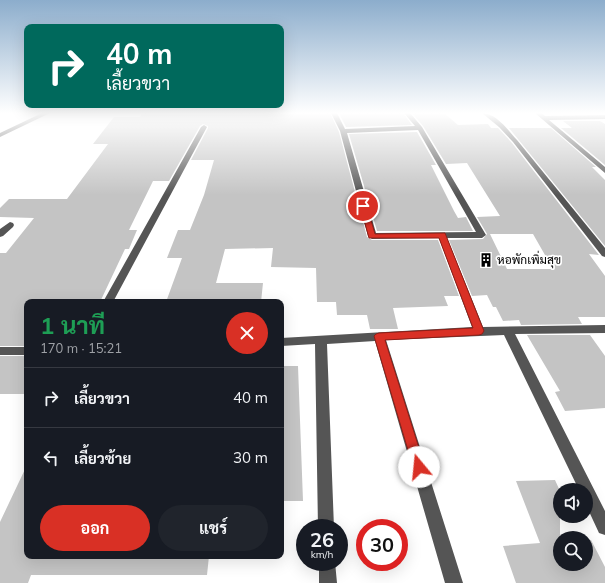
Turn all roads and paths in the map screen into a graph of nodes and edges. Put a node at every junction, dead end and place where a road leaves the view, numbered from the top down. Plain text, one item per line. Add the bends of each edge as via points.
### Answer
1 (197, 140) edge
2 (345, 140) edge
3 (427, 140) edge
4 (513, 140) edge
5 (570, 140) edge
6 (605, 172) edge
7 (10, 224) dead end
8 (0, 234) edge
9 (442, 235) junction
10 (605, 254) edge
11 (110, 299) edge
12 (605, 329) edge
13 (479, 331) junction
14 (508, 331) junction
15 (379, 336) junction
16 (321, 340) junction
17 (284, 342) edge
18 (0, 351) edge
19 (24, 351) edge
20 (326, 519) edge
21 (605, 527) edge
22 (327, 571) edge
23 (328, 583) edge
24 (454, 583) edge

1 - 11 street
2 - 9 street via 372,236
3 - 9 street via 482,235
4 - 10 street
5 - 6 street
7 - 8 street
9 - 13 street
12 - 14 street
13 - 14 street
13 - 15 street
14 - 21 street
15 - 16 street
15 - 24 street
16 - 17 street
16 - 20 street
18 - 19 street
22 - 23 street

